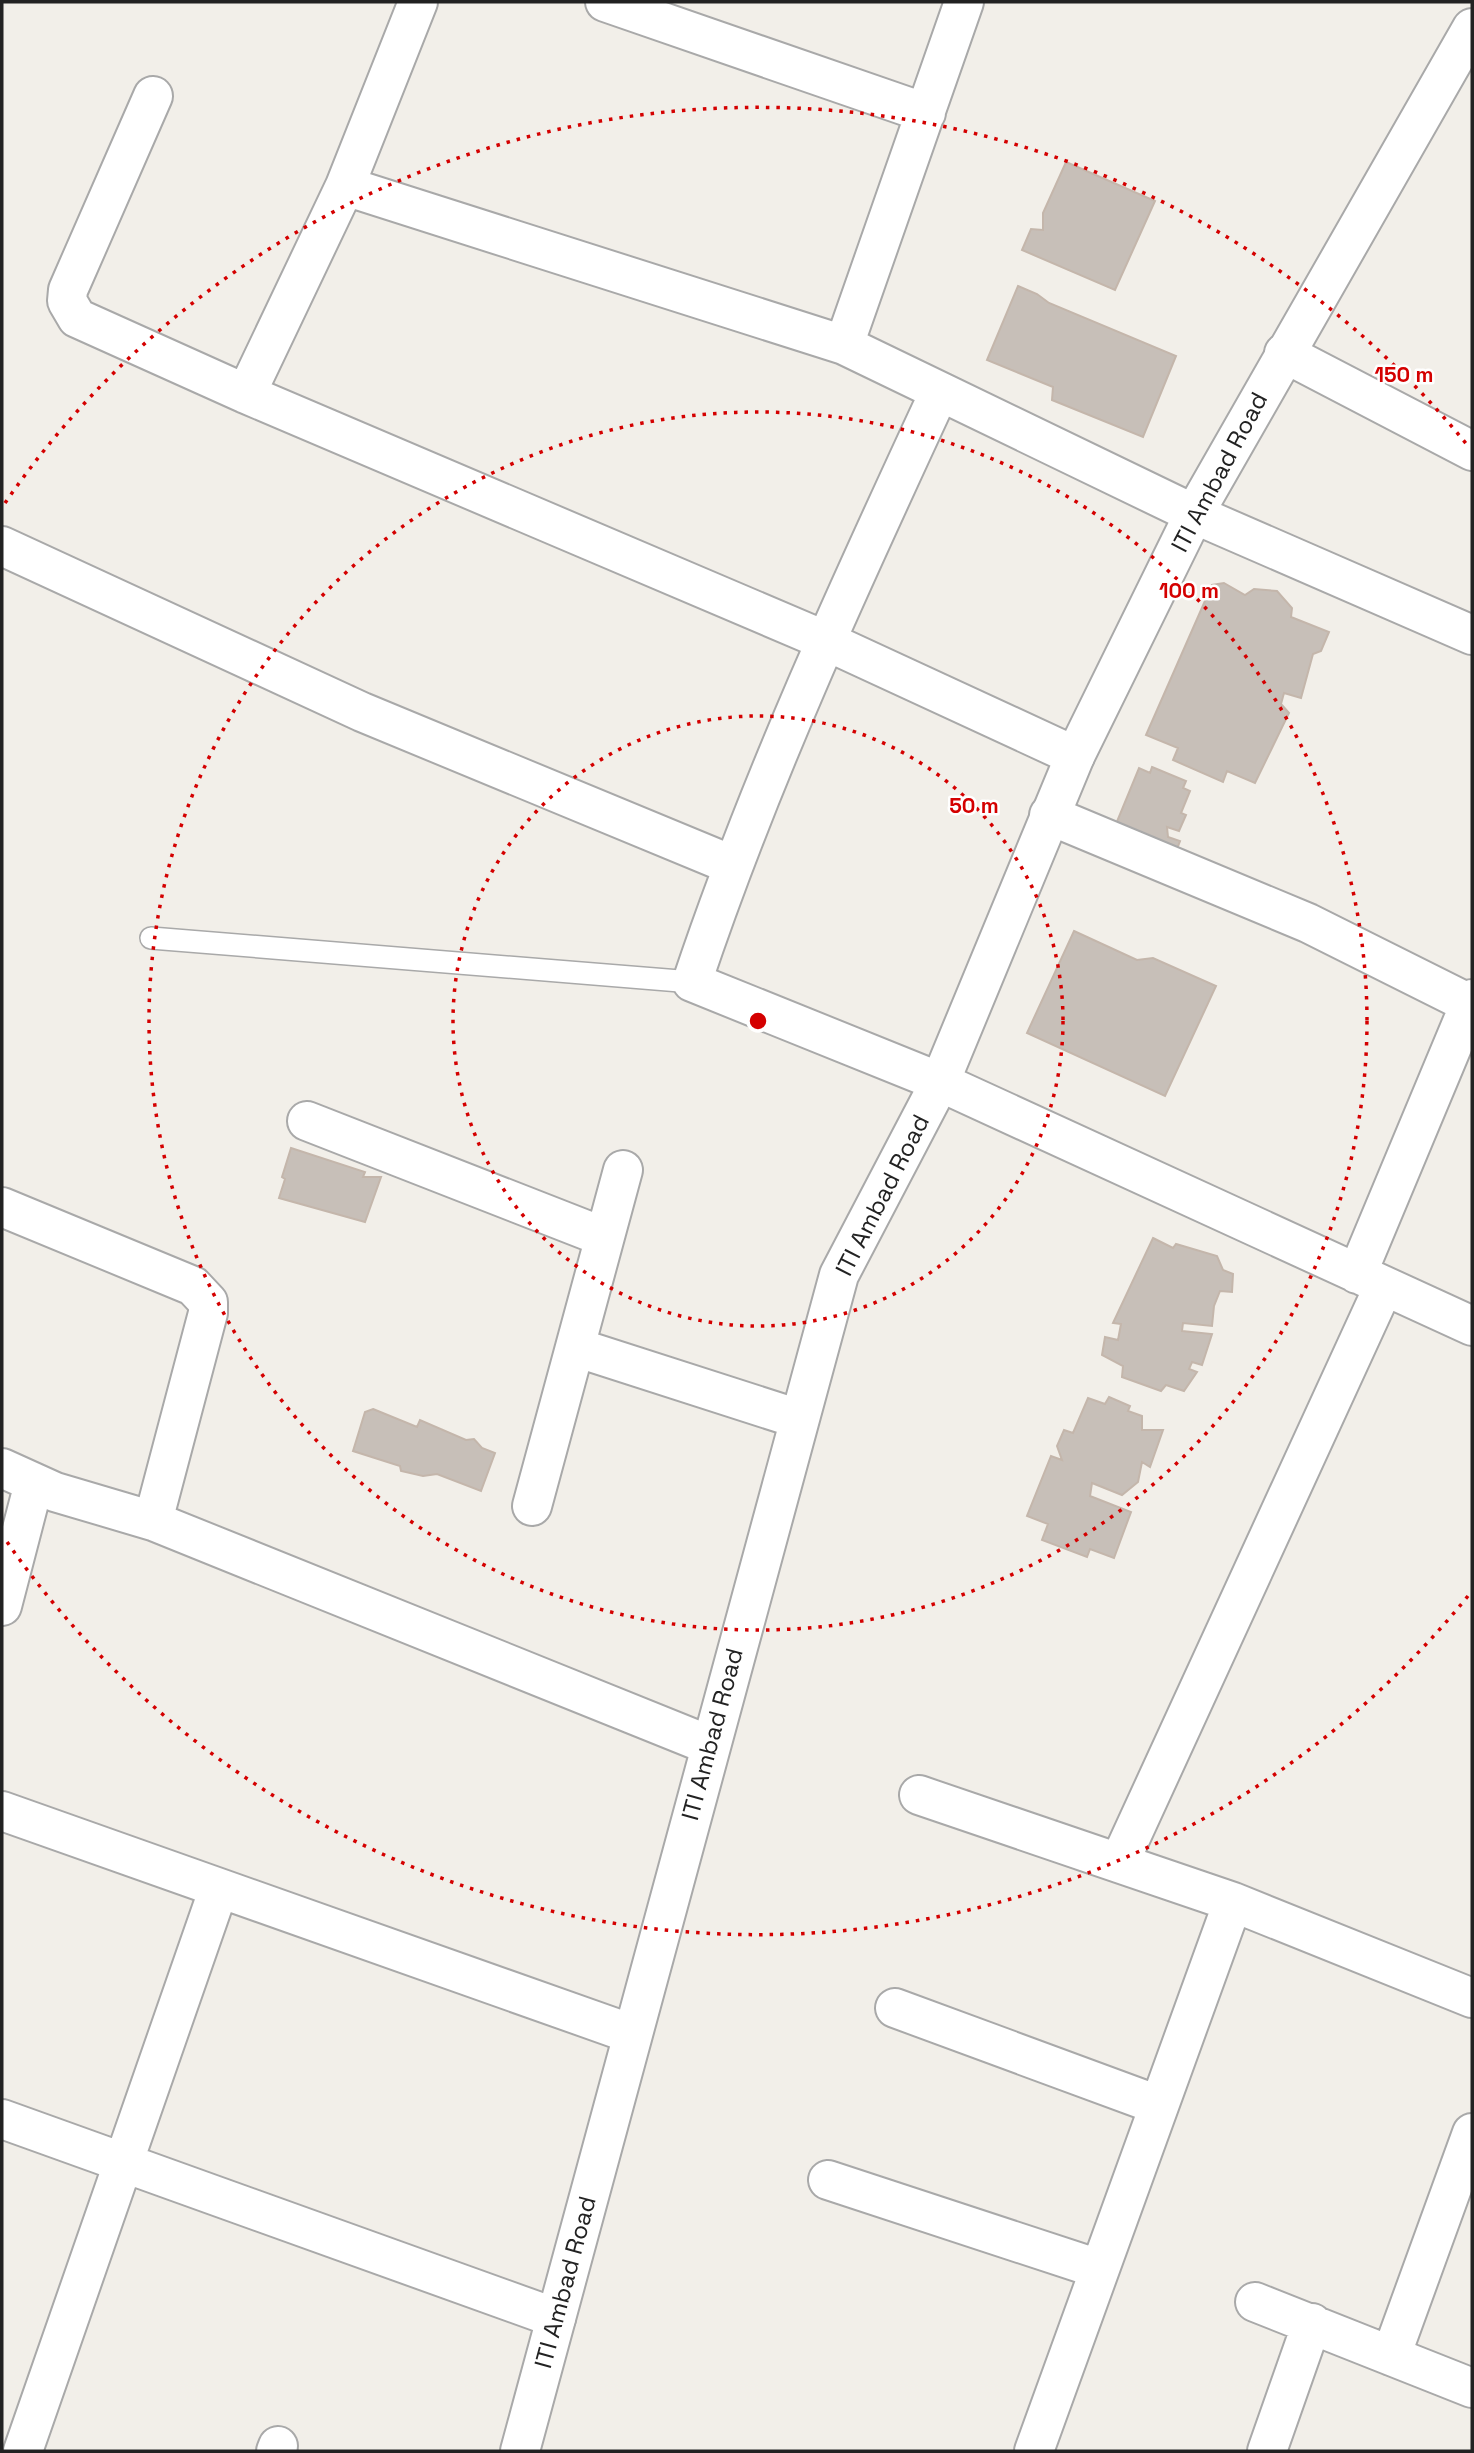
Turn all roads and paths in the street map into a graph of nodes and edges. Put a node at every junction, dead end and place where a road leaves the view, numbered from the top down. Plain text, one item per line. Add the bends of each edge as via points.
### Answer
1 (418, 2) edge
2 (606, 2) edge
3 (964, 2) edge
4 (1472, 28) edge
5 (153, 96) dead end
6 (926, 113) junction
7 (345, 186) junction
8 (844, 345) junction
9 (1284, 353) junction
10 (939, 393) junction
11 (246, 394) junction
12 (1472, 451) edge
13 (1194, 514) junction
14 (2, 546) edge
15 (1472, 635) edge
16 (824, 640) junction
17 (1075, 756) junction
18 (1049, 815) junction
19 (732, 865) junction
20 (151, 938) dead end
21 (692, 982) junction
22 (1471, 1001) edge
23 (940, 1082) junction
24 (307, 1121) dead end
25 (623, 1170) dead end
26 (2, 1207) edge
27 (604, 1237) junction
28 (1371, 1280) junction
29 (1472, 1326) edge
30 (575, 1348) junction
31 (799, 1419) junction
32 (18, 1476) edge
33 (532, 1506) dead end
34 (153, 1521) junction
35 (2, 1606) edge
36 (709, 1745) junction
37 (919, 1795) dead end
38 (2, 1811) edge
39 (1119, 1863) junction
40 (219, 1888) junction
41 (1233, 1902) junction
42 (1472, 1998) edge
43 (895, 2008) dead end
44 (632, 2034) junction
45 (1158, 2105) junction
46 (2, 2119) edge
47 (1472, 2133) edge
48 (123, 2162) junction
49 (828, 2180) dead end
50 (1099, 2269) junction
51 (1255, 2301) dead end
52 (556, 2318) junction
53 (1312, 2323) junction
54 (1391, 2356) junction
55 (1472, 2388) edge
56 (23, 2451) edge
57 (520, 2451) edge
58 (1034, 2451) edge
59 (1267, 2451) edge

1 - 7 street
2 - 6 street
3 - 6 street
4 - 9 street, ITI Ambad Road
5 - 11 street via 68,289 67,301 77,318
6 - 8 street
7 - 8 street
7 - 11 street
8 - 10 street
9 - 12 street
9 - 13 street, ITI Ambad Road
10 - 13 street
10 - 16 street
11 - 16 street
13 - 15 street
13 - 17 street, ITI Ambad Road
14 - 19 street via 362,712
16 - 17 street
16 - 19 street
17 - 18 street, ITI Ambad Road
18 - 22 street via 1308,923
18 - 23 street, ITI Ambad Road
19 - 21 street
20 - 21 lane
21 - 23 street
22 - 28 street
23 - 28 street
23 - 31 street, ITI Ambad Road via 839,1275
24 - 27 street
25 - 27 street
26 - 34 street via 193,1286 208,1302
27 - 30 street
28 - 29 street
28 - 39 street
30 - 31 street
30 - 33 street
31 - 36 street, ITI Ambad Road
32 - 34 street
32 - 35 street
34 - 36 street
36 - 44 street, ITI Ambad Road
37 - 39 street
38 - 40 street
39 - 41 street
40 - 44 street
40 - 48 street
41 - 42 street
41 - 45 street
43 - 45 street
44 - 52 street, ITI Ambad Road
45 - 50 street
46 - 48 street
47 - 54 street
48 - 52 street
48 - 56 street
49 - 50 street
50 - 58 street
51 - 53 street
52 - 57 street, ITI Ambad Road
53 - 54 street
53 - 59 street
54 - 55 street

